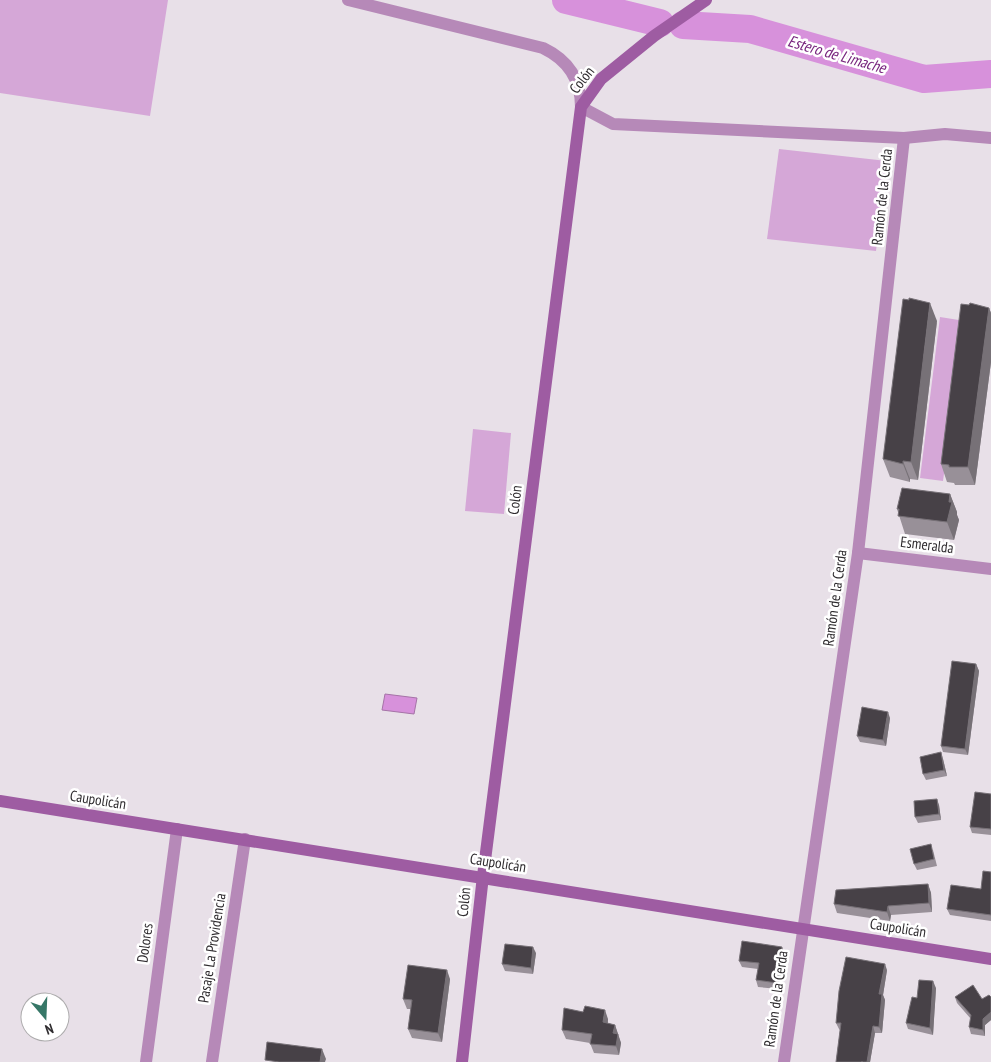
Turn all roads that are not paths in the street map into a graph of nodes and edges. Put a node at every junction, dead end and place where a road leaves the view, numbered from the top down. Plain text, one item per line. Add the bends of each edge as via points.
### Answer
1 (348, 0) edge
2 (706, 0) edge
3 (581, 108) junction
4 (904, 138) junction
5 (991, 138) edge
6 (858, 553) junction
7 (991, 569) edge
8 (0, 801) edge
9 (177, 829) junction
10 (245, 839) junction
11 (483, 876) junction
12 (802, 929) junction
13 (991, 959) edge
14 (146, 1062) edge
15 (212, 1062) edge
16 (462, 1062) edge
17 (784, 1062) edge

1 - 3 street via 548,50 562,59 575,76
2 - 3 street, Colón via 601,79
3 - 4 street via 613,124
3 - 11 street, Colón
4 - 5 street via 945,134
4 - 6 street, Ramón de la Cerda
6 - 7 street, Esmeralda
6 - 12 street, Ramón de la Cerda
8 - 9 street, Caupolicán
9 - 10 street, Caupolicán
9 - 14 street, Dolores
10 - 11 street, Caupolicán
10 - 15 street, Pasaje La Providencia
11 - 12 street, Caupolicán
11 - 16 street, Colón
12 - 13 street, Caupolicán
12 - 17 street, Ramón de la Cerda

